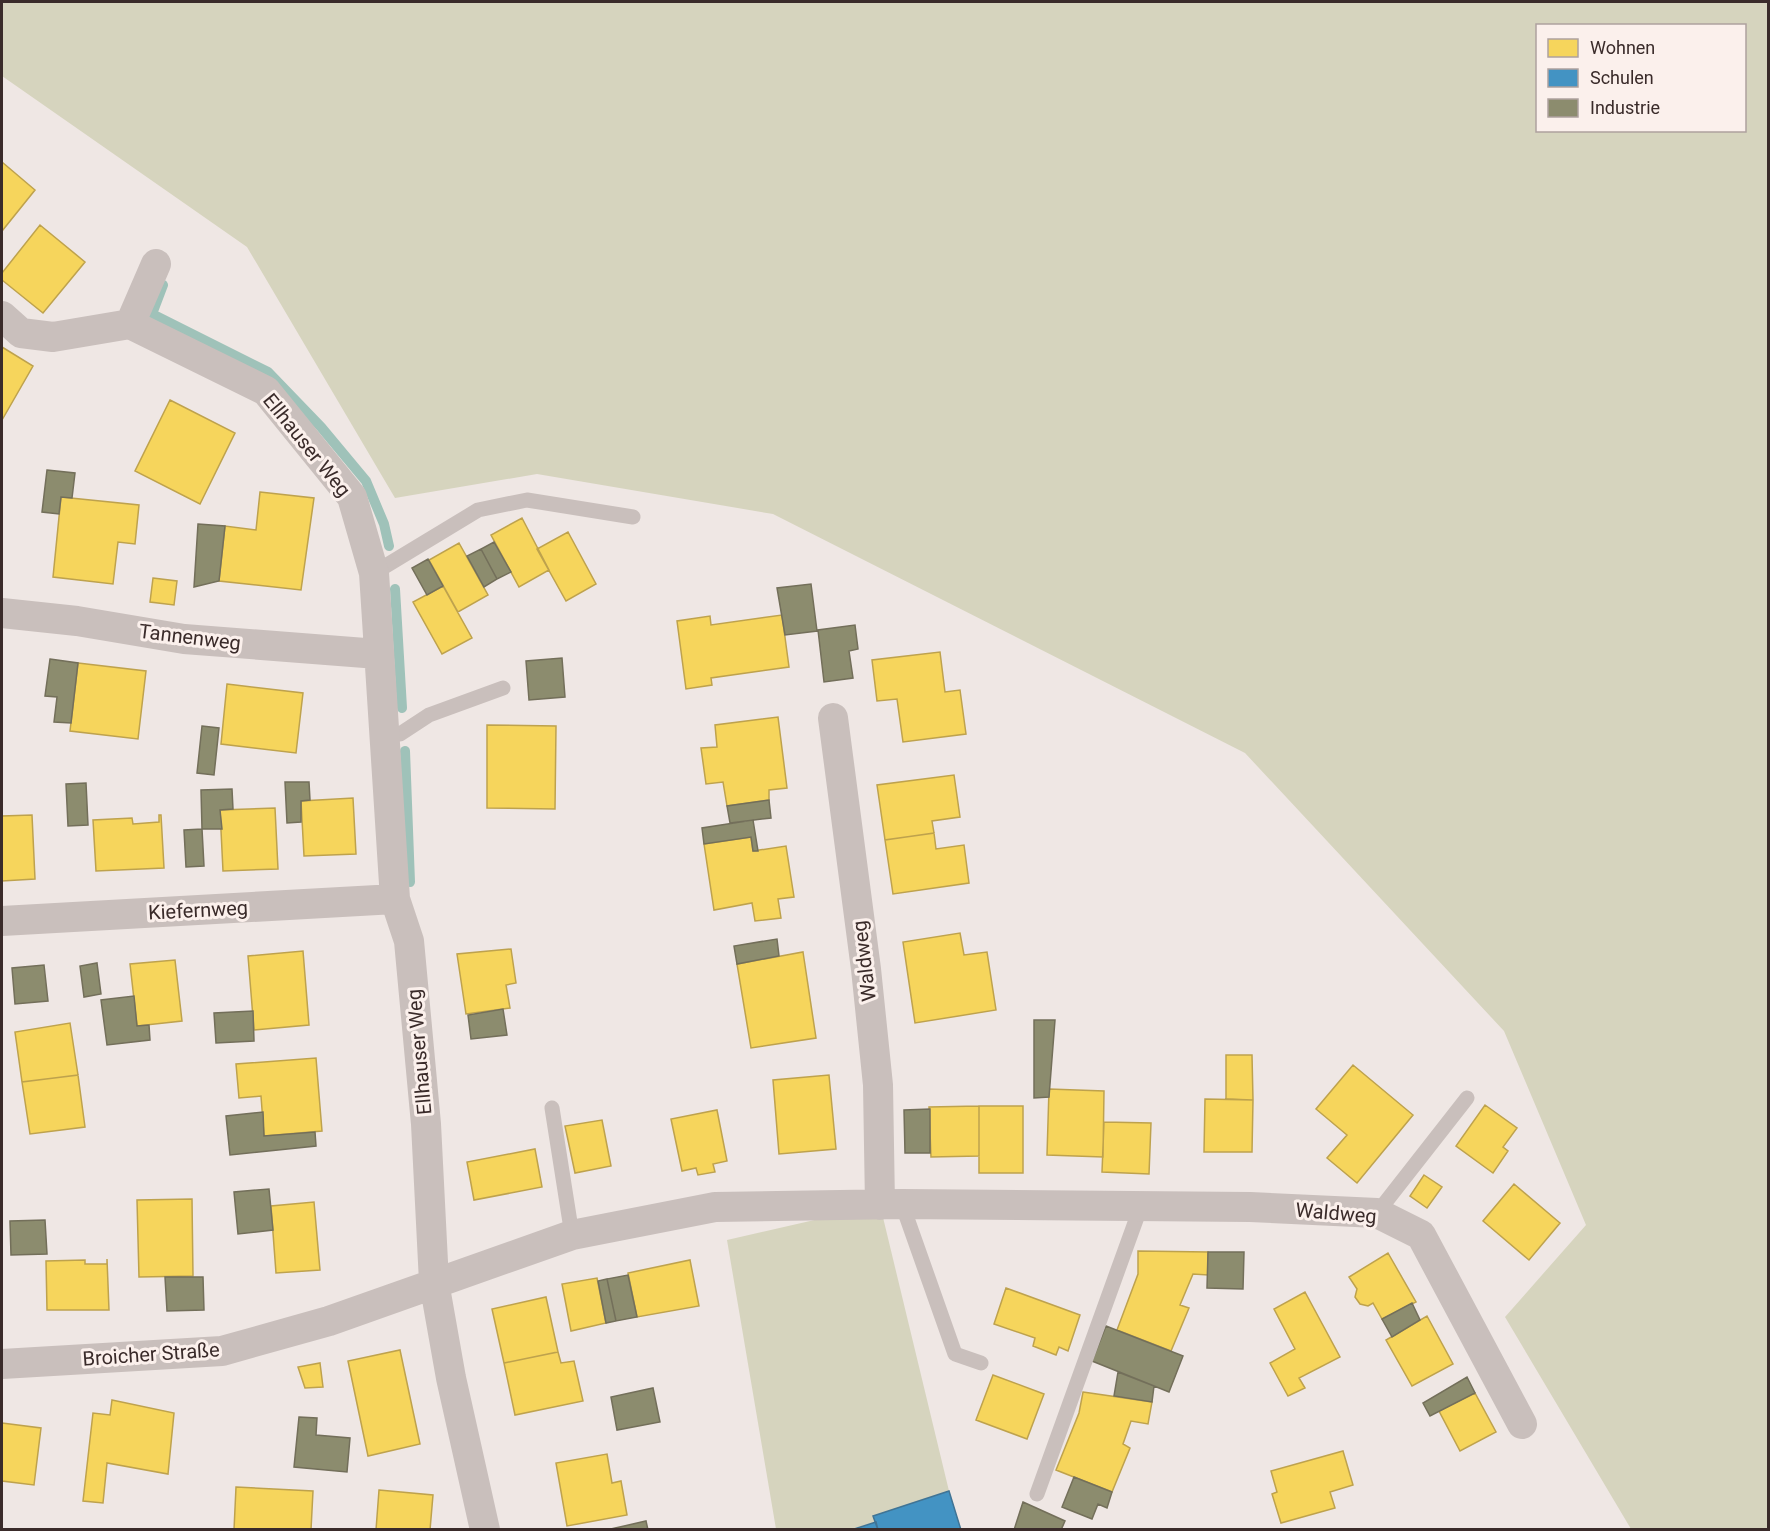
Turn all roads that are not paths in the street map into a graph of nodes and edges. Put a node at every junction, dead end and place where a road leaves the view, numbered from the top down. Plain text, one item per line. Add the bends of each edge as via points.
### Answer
1 (156, 264) dead end
2 (2, 316) edge
3 (130, 324) junction
4 (633, 517) dead end
5 (374, 573) junction
6 (2, 613) edge
7 (378, 654) junction
8 (503, 688) dead end
9 (833, 718) dead end
10 (384, 737) junction
11 (395, 898) junction
12 (2, 921) edge
13 (1467, 1098) dead end
14 (552, 1108) dead end
15 (891, 1204) junction
16 (1141, 1206) junction
17 (1377, 1213) junction
18 (572, 1234) junction
19 (434, 1282) junction
20 (981, 1363) dead end
21 (2, 1364) edge
22 (1522, 1424) dead end
23 (1037, 1494) dead end
24 (485, 1530) edge

1 - 3 street
2 - 3 street via 21,333 53,337
3 - 5 street, Ellhauser Weg via 266,391 352,497
4 - 5 lane via 527,500 478,510
5 - 7 street, Ellhauser Weg
6 - 7 street, Tannenweg via 184,639
7 - 10 street, Ellhauser Weg
8 - 10 lane via 429,715 400,734
9 - 15 street, Waldweg
10 - 11 street, Ellhauser Weg
11 - 12 street, Kiefernweg
11 - 19 street, Ellhauser Weg via 409,941 426,1124
13 - 17 lane
14 - 18 lane
15 - 16 street, Waldweg
15 - 18 street, Waldweg via 715,1207
15 - 20 lane via 955,1354
16 - 17 street, Waldweg
16 - 23 lane
17 - 22 street, Waldweg via 1420,1236
18 - 19 street, Waldweg
19 - 21 street, Broicher Straße via 329,1321 222,1351
19 - 24 street, Ellhauser Weg

